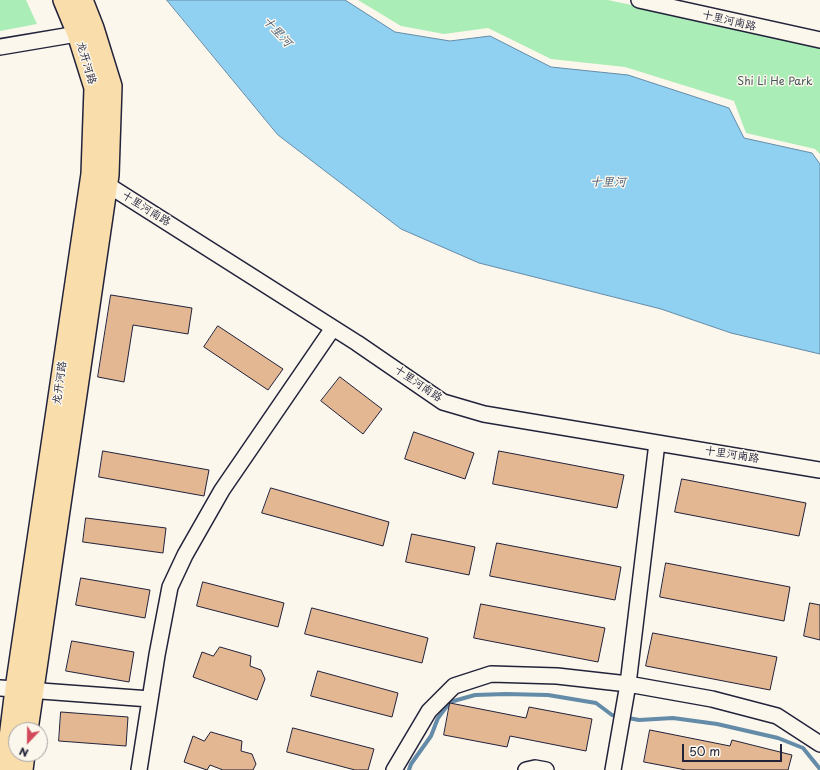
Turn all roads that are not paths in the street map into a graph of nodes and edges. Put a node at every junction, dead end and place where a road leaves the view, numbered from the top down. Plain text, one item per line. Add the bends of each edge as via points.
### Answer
1 (639, 0) edge
2 (78, 3) edge
3 (77, 34) junction
4 (820, 40) edge
5 (0, 47) edge
6 (91, 174) junction
7 (108, 184) junction
8 (333, 328) junction
9 (657, 443) junction
10 (820, 470) edge
11 (628, 684) junction
12 (16, 689) edge
13 (150, 699) junction
14 (26, 722) edge
15 (820, 744) edge
16 (5, 770) edge
17 (139, 770) edge
18 (394, 770) edge
19 (526, 770) edge
20 (546, 770) edge
21 (613, 770) edge

1 - 4 street, 十里河南路
2 - 3 main road, 龙开河路
2 - 7 main road, 龙开河路 via 112,86
3 - 5 street
3 - 6 main road, 龙开河路 via 94,88
6 - 7 street, 十里河南路
6 - 12 main road, 龙开河路
7 - 8 street, 十里河南路
7 - 12 main road, 龙开河路
8 - 9 street, 十里河南路 via 443,402 484,414
8 - 13 street via 222,490 185,555 170,587
9 - 10 street, 十里河南路
9 - 11 street
11 - 15 street via 712,699 777,716
11 - 18 street via 557,676 491,674 454,686 429,711
11 - 21 street
12 - 13 street
12 - 14 main road, 龙开河路
12 - 16 main road, 龙开河路
13 - 17 street
19 - 20 street

